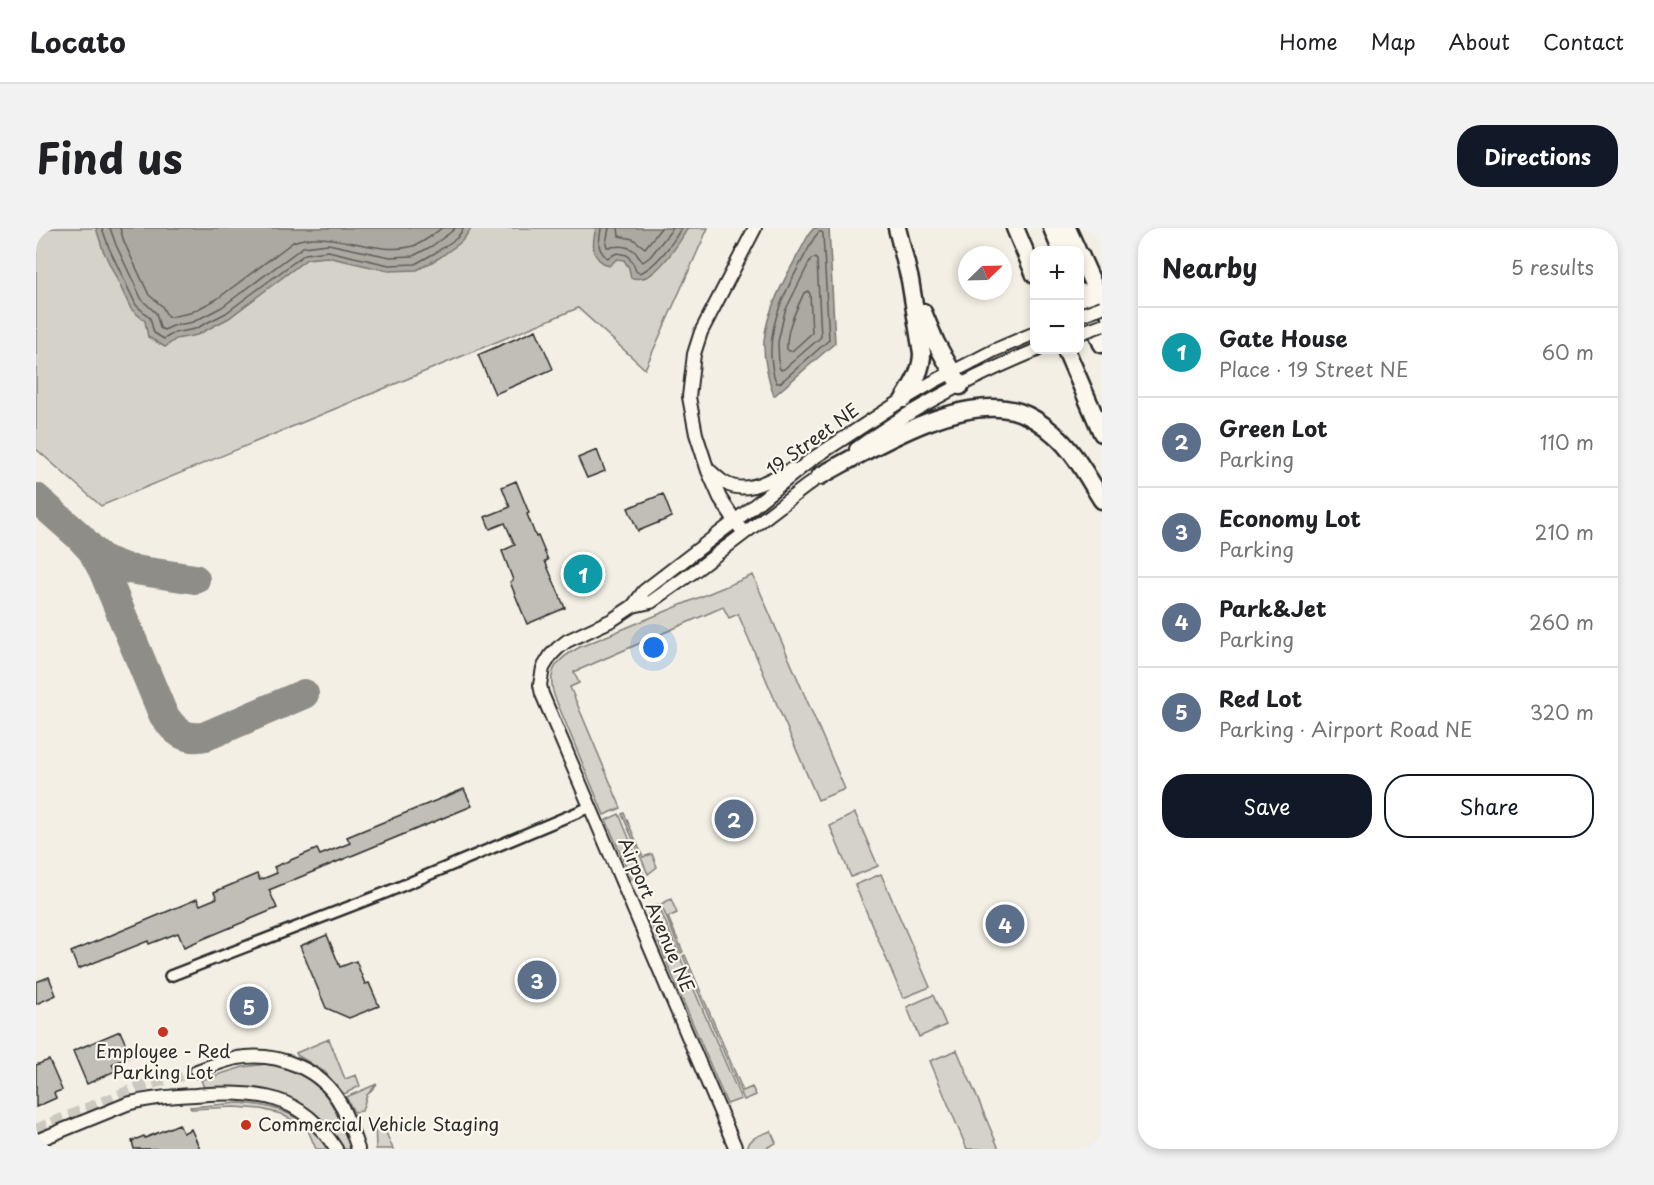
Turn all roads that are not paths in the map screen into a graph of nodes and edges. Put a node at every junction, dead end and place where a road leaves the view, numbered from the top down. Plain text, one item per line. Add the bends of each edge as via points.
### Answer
1 (755, 228) edge
2 (897, 228) edge
3 (1015, 228) edge
4 (1052, 228) edge
5 (1067, 228) edge
6 (1059, 246) edge
7 (1075, 246) edge
8 (1030, 263) edge
9 (1084, 264) edge
10 (910, 280) junction
11 (1083, 300) edge
12 (1102, 306) edge
13 (1084, 313) edge
14 (1102, 325) edge
15 (1084, 332) edge
16 (1030, 335) edge
17 (1102, 344) edge
18 (1030, 353) edge
19 (1068, 354) edge
20 (957, 378) junction
21 (904, 399) junction
22 (1102, 433) edge
23 (812, 459) junction
24 (706, 468) junction
25 (820, 476) junction
26 (1102, 500) edge
27 (735, 521) junction
28 (744, 534) junction
29 (633, 606) junction
30 (542, 694) joint
31 (590, 807) junction
32 (170, 976) dead end
33 (197, 1071) tunnel mouth
34 (36, 1141) edge
35 (336, 1149) edge
36 (358, 1149) edge
37 (736, 1149) edge

1 - 24 street via 701,332 694,354 689,397
2 - 10 highway
3 - 8 highway
4 - 6 highway
5 - 7 highway
9 - 12 highway
10 - 20 highway via 936,343
10 - 21 highway via 922,365
11 - 17 highway
12 - 13 street, bridge
14 - 15 street, bridge
16 - 20 street, 19 Street NE via 995,350
18 - 20 street, 19 Street NE
19 - 22 highway
20 - 21 street, 19 Street NE
20 - 25 street, 19 Street NE via 925,405
21 - 23 street, 19 Street NE
23 - 24 street via 749,487 728,485
23 - 27 street, 19 Street NE
24 - 27 street
25 - 26 highway via 932,420 978,408 1005,409 1019,412 1055,434
25 - 28 street, 19 Street NE
27 - 28 street
27 - 29 street, 19 Street NE via 644,591
28 - 29 street, 19 Street NE via 651,602
29 - 30 street, 19 Street NE via 567,641 551,655 543,668
30 - 31 street, Airport Avenue NE
31 - 32 street
31 - 37 street, Airport Avenue NE
33 - 36 street via 251,1056 294,1063 332,1090
34 - 35 street via 140,1100 254,1094 296,1108 320,1127

